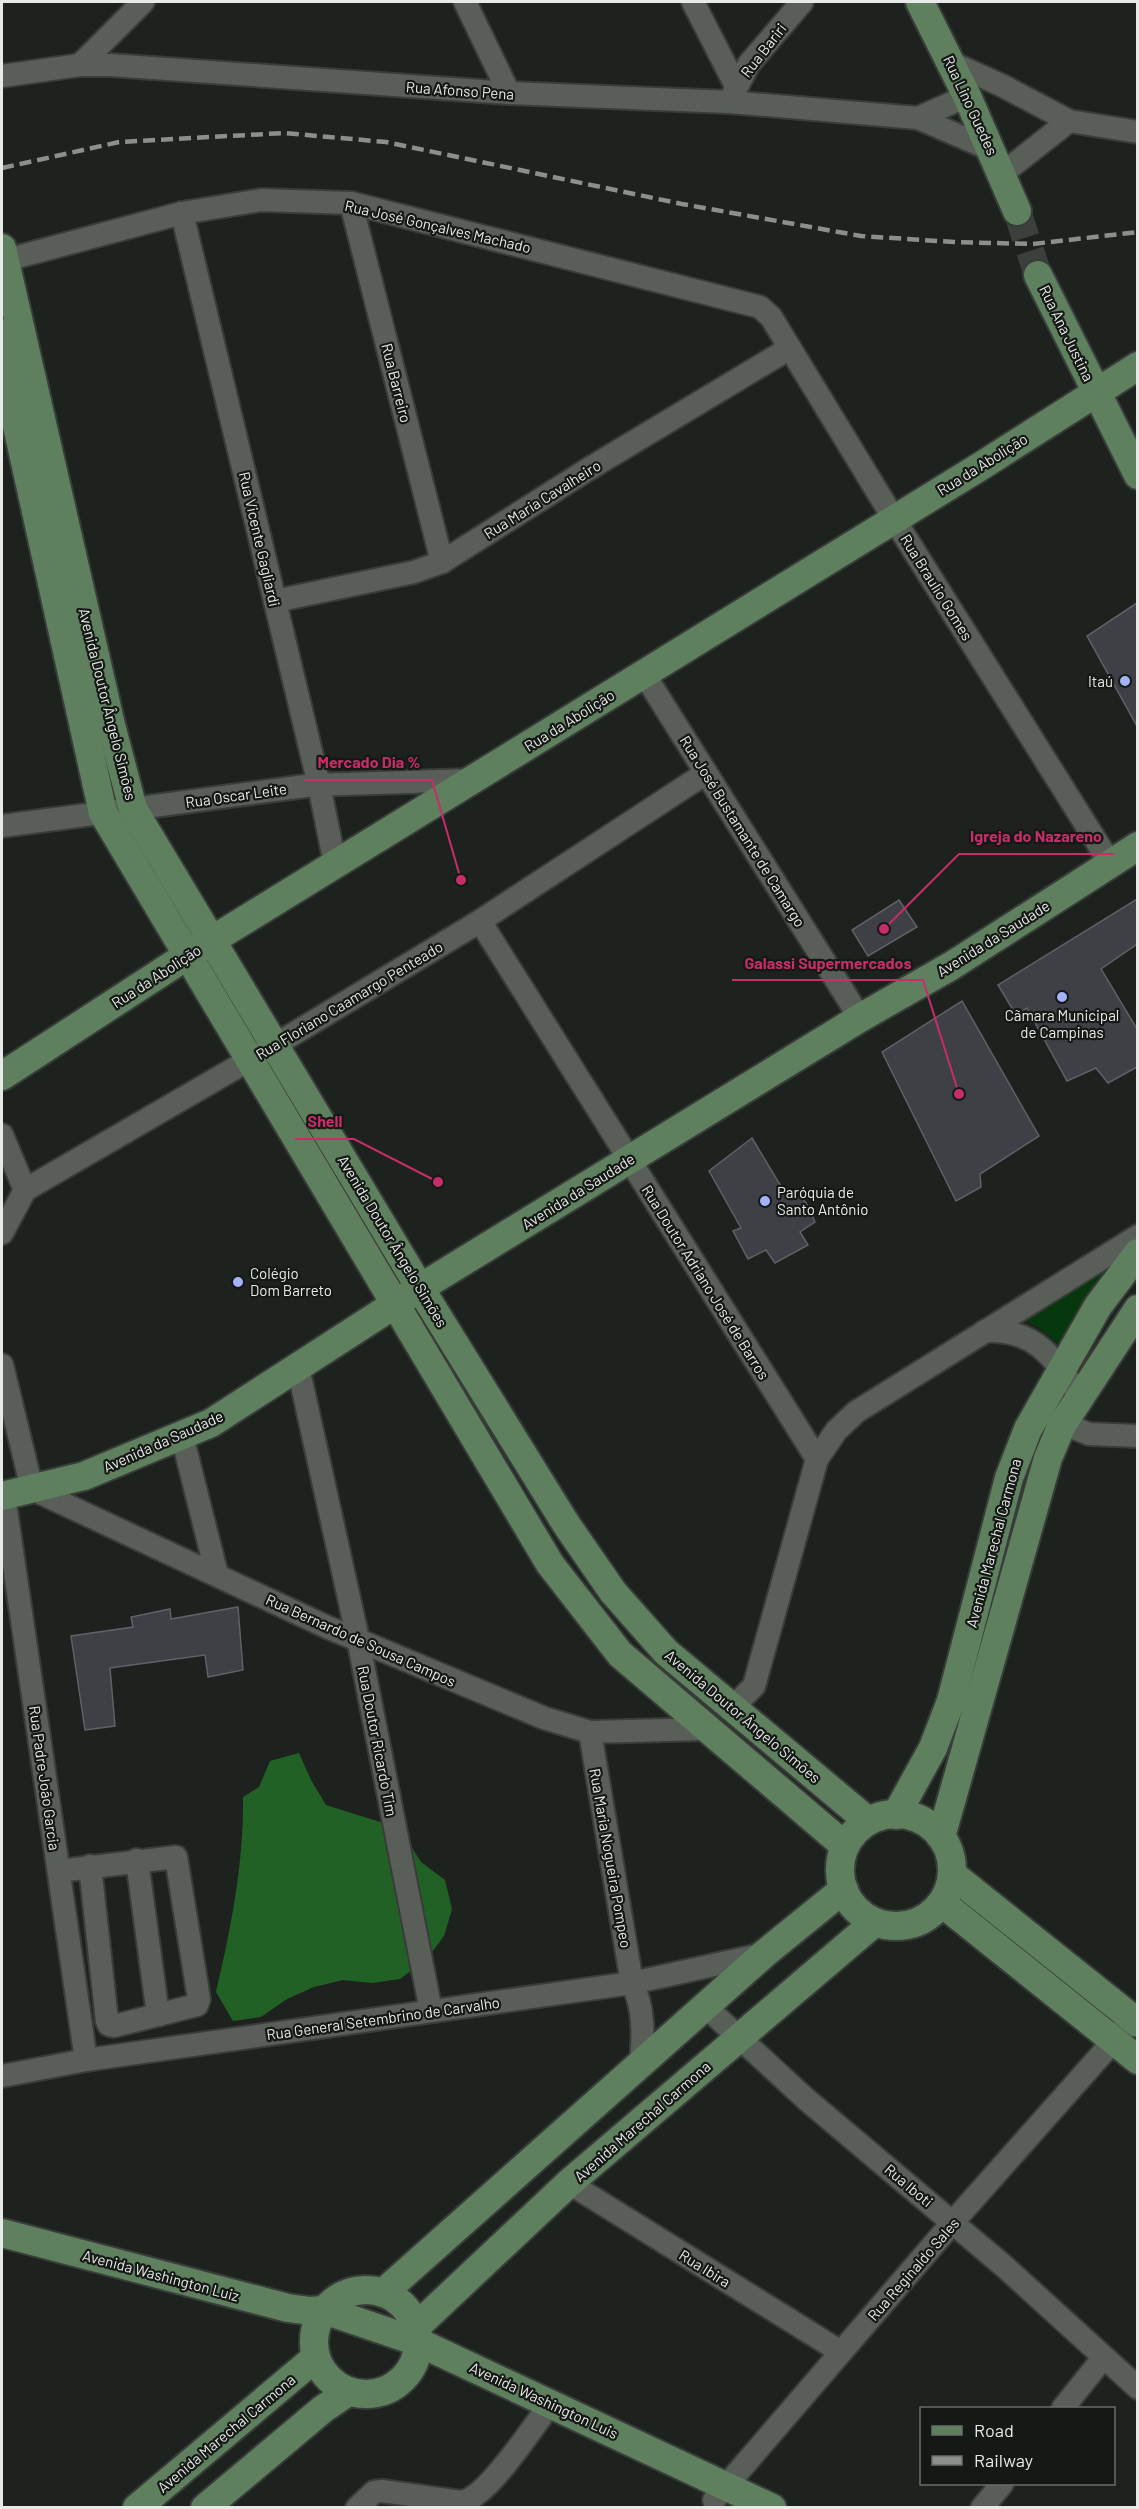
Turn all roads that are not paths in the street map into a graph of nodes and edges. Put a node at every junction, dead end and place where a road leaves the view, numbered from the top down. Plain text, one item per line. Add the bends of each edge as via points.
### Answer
1 (143, 2) edge
2 (465, 2) edge
3 (693, 2) edge
4 (802, 2) edge
5 (920, 2) edge
6 (950, 62) junction
7 (80, 65) junction
8 (2, 76) edge
9 (509, 93) junction
10 (732, 94) junction
11 (967, 96) junction
12 (918, 118) junction
13 (1069, 121) junction
14 (1137, 132) edge
15 (997, 162) junction
16 (351, 203) junction
17 (1017, 211) tunnel mouth
18 (182, 213) junction
19 (3, 256) edge
20 (1038, 275) tunnel mouth
21 (2, 298) edge
22 (766, 310) joint
23 (790, 348) junction
24 (1137, 366) edge
25 (1096, 392) junction
26 (1137, 475) edge
27 (894, 519) junction
28 (442, 562) junction
29 (275, 601) junction
30 (644, 674) junction
31 (706, 772) junction
32 (471, 780) junction
33 (319, 784) junction
34 (133, 809) junction
35 (103, 813) junction
36 (2, 826) edge
37 (1126, 855) edge
38 (335, 864) junction
39 (480, 921) junction
40 (212, 940) junction
41 (188, 955) junction
42 (860, 1018) junction
43 (275, 1045) junction
44 (251, 1059) junction
45 (2, 1076) edge
46 (2, 1135) edge
47 (630, 1160) junction
48 (25, 1190) junction
49 (2, 1233) edge
50 (1137, 1236) edge
51 (1137, 1253) edge
52 (420, 1288) junction
53 (394, 1305) junction
54 (1137, 1309) edge
55 (985, 1331) junction
56 (2, 1365) edge
57 (298, 1367) junction
58 (1061, 1369) junction
59 (1080, 1396) junction
60 (1036, 1412) junction
61 (1062, 1425) junction
62 (182, 1436) junction
63 (1137, 1436) edge
64 (818, 1459) junction
65 (32, 1489) junction
66 (3, 1496) edge
67 (218, 1575) junction
68 (358, 1639) junction
69 (731, 1709) junction
70 (706, 1729) junction
71 (590, 1732) junction
72 (896, 1815) junction
73 (867, 1821) junction
74 (941, 1837) junction
75 (845, 1846) junction
76 (138, 1860) junction
77 (90, 1866) junction
78 (58, 1870) junction
79 (953, 1875) junction
80 (844, 1889) junction
81 (942, 1903) junction
82 (875, 1922) junction
83 (764, 1954) junction
84 (632, 1983) junction
85 (705, 2007) junction
86 (431, 2010) junction
87 (158, 2015) junction
88 (1135, 2021) edge
89 (738, 2038) junction
90 (1113, 2040) junction
91 (86, 2060) junction
92 (1137, 2060) edge
93 (641, 2065) junction
94 (2, 2076) edge
95 (569, 2183) junction
96 (953, 2222) junction
97 (2, 2233) edge
98 (383, 2292) junction
99 (318, 2313) junction
100 (417, 2342) junction
101 (841, 2352) junction
102 (315, 2358) junction
103 (1103, 2358) junction
104 (1137, 2388) edge
105 (348, 2392) junction
106 (1065, 2407) edge
107 (541, 2417) junction
108 (1001, 2485) edge
109 (724, 2497) edge
110 (137, 2508) edge
111 (205, 2508) edge
112 (357, 2508) edge
113 (772, 2508) edge
114 (982, 2508) edge

1 - 7 street
2 - 9 street
3 - 10 street
4 - 10 street, Rua Bariri via 754,57
5 - 6 main road, Rua Lino Guedes
6 - 11 main road, Rua Lino Guedes
6 - 13 street
7 - 8 street, Rua Afonso Pena
7 - 9 street, Rua Afonso Pena
9 - 10 street, Rua Afonso Pena
10 - 12 street, Rua Afonso Pena
11 - 12 street, Rua Afonso Pena
11 - 15 main road, Rua Lino Guedes
12 - 15 street, Rua Afonso Pena
13 - 14 street
13 - 15 street
15 - 17 main road, Rua Lino Guedes
16 - 18 street, Rua José Gonçalves Machado via 261,200
16 - 22 street, Rua José Gonçalves Machado
16 - 28 street, Rua Barreiro
18 - 19 street, Rua José Gonçalves Machado
18 - 29 street, Rua Vicente Gagliardi
19 - 34 main road, Avenida Doutor Ângelo Simões
20 - 25 main road, Rua Ana Justina
21 - 35 main road, Avenida Doutor Ângelo Simões via 17,426
22 - 23 street, Rua Braulio Gomes
23 - 27 street, Rua Braulio Gomes
23 - 28 street, Rua Maria Cavalheiro
24 - 25 main road, Rua da Abolição
25 - 26 main road, Rua Ana Justina
25 - 27 main road, Rua da Abolição
27 - 30 main road, Rua da Abolição
27 - 37 street, Rua Braulio Gomes
28 - 29 street, Rua Maria Cavalheiro via 414,572
29 - 33 street, Rua Vicente Gagliardi
30 - 31 street, Rua José Bustamante de Camargo
30 - 32 main road, Rua da Abolição
31 - 39 street, Rua Floriano Caamargo Penteado
31 - 42 street, Rua José Bustamante de Camargo
32 - 33 street, Rua Oscar Leite
32 - 38 main road, Rua da Abolição
33 - 34 street, Rua Oscar Leite
33 - 38 street, Rua Vicente Gagliardi
34 - 35 street, Rua Oscar Leite
34 - 40 main road, Avenida Doutor Ângelo Simões
35 - 36 street, Rua Oscar Leite
35 - 41 main road, Avenida Doutor Ângelo Simões
37 - 42 main road, Avenida da Saudade via 951,966
38 - 40 main road, Rua da Abolição
39 - 43 street, Rua Floriano Caamargo Penteado
39 - 47 street, Rua Doutor Adriano José de Barros
40 - 41 main road, Rua da Abolição
40 - 43 main road, Avenida Doutor Ângelo Simões
41 - 44 main road, Avenida Doutor Ângelo Simões
41 - 45 main road, Rua da Abolição
42 - 47 main road, Avenida da Saudade
43 - 44 street, Rua Floriano Caamargo Penteado
43 - 52 main road, Avenida Doutor Ângelo Simões
44 - 48 street, Rua Floriano Caamargo Penteado
44 - 53 main road, Avenida Doutor Ângelo Simões
46 - 48 street
47 - 52 main road, Avenida da Saudade
47 - 64 street, Rua Doutor Adriano José de Barros
48 - 49 street
50 - 55 street
51 - 58 main road, Avenida Marechal Carmona via 1098,1306
52 - 53 main road, Avenida da Saudade
52 - 69 main road, Avenida Doutor Ângelo Simões via 612,1592 666,1652
53 - 57 main road, Avenida da Saudade
53 - 70 main road, Avenida Doutor Ângelo Simões via 550,1564 620,1654
54 - 59 main road, Avenida Marechal Carmona
55 - 58 street via 1005,1330 1033,1340
55 - 64 street via 856,1412 836,1431
56 - 65 street
57 - 62 main road, Avenida da Saudade via 212,1423
57 - 68 street, Rua Doutor Ricardo Tim
58 - 59 street
58 - 60 main road, Avenida Marechal Carmona
59 - 61 main road, Avenida Marechal Carmona
60 - 61 street
60 - 72 main road, Avenida Marechal Carmona via 1009,1478 946,1716
61 - 63 street via 1089,1434
61 - 74 main road, Avenida Marechal Carmona via 1048,1458
62 - 65 main road, Avenida da Saudade via 84,1476
62 - 67 street
64 - 69 street via 760,1670 754,1686
65 - 66 main road, Avenida da Saudade
65 - 67 street, Rua Bernardo de Sousa Campos
66 - 78 street, Rua Padre João Garcia
67 - 68 street, Rua Bernardo de Sousa Campos
68 - 71 street, Rua Bernardo de Sousa Campos via 544,1718
68 - 86 street, Rua Doutor Ricardo Tim
69 - 73 main road, Avenida Doutor Ângelo Simões
70 - 71 street, Rua Bernardo de Sousa Campos
70 - 75 main road, Avenida Doutor Ângelo Simões
71 - 84 street, Rua Maria Nogueira Pompeo
72 - 73 main road
72 - 74 main road via 913,1817
73 - 75 main road
74 - 79 main road via 950,1852
75 - 80 main road via 840,1872
76 - 77 street
76 - 87 street
76 - 87 street via 177,1858 199,1998 194,2007
77 - 78 street
77 - 87 street via 107,2021 114,2026
78 - 91 street, Rua Padre João Garcia
79 - 81 main road
79 - 88 main road
80 - 82 main road via 852,1905
80 - 83 main road
81 - 82 main road via 915,1924 897,1927
81 - 90 main road
82 - 89 main road, Avenida Marechal Carmona
83 - 84 street, Rua General Setembrino de Carvalho
83 - 85 main road
84 - 86 street, Rua General Setembrino de Carvalho
84 - 93 street, Rua Maria Nogueira Pompeo via 642,2017
85 - 89 street, Rua Iboti
85 - 93 main road
86 - 91 street, Rua General Setembrino de Carvalho
88 - 90 street, Rua Reginaldo Sales
89 - 95 main road, Avenida Marechal Carmona
89 - 96 street, Rua Iboti
90 - 92 main road
90 - 96 street, Rua Reginaldo Sales
91 - 94 street, Rua General Setembrino de Carvalho
93 - 98 main road
95 - 100 main road, Avenida Marechal Carmona
95 - 101 street, Rua Ibira
96 - 101 street, Rua Reginaldo Sales
96 - 103 street, Rua Iboti
97 - 99 main road, Avenida Washington Luiz
98 - 99 main road via 351,2292
98 - 100 main road via 409,2312
99 - 100 main road, Avenida Washington Luis
99 - 102 main road via 313,2338
100 - 105 main road, Avenida Marechal Carmona via 409,2373 397,2385 382,2393
100 - 107 main road, Avenida Washington Luis
100 - 109 main road, Avenida Washington Luis
101 - 109 street, Rua Reginaldo Sales
102 - 105 main road via 328,2379
102 - 110 main road, Avenida Marechal Carmona
103 - 104 street, Rua Iboti
103 - 106 street
105 - 111 main road
107 - 109 main road, Avenida Washington Luis
107 - 112 street via 483,2492 470,2501 382,2491 374,2492
108 - 114 street
109 - 113 main road, Avenida Washington Luis

